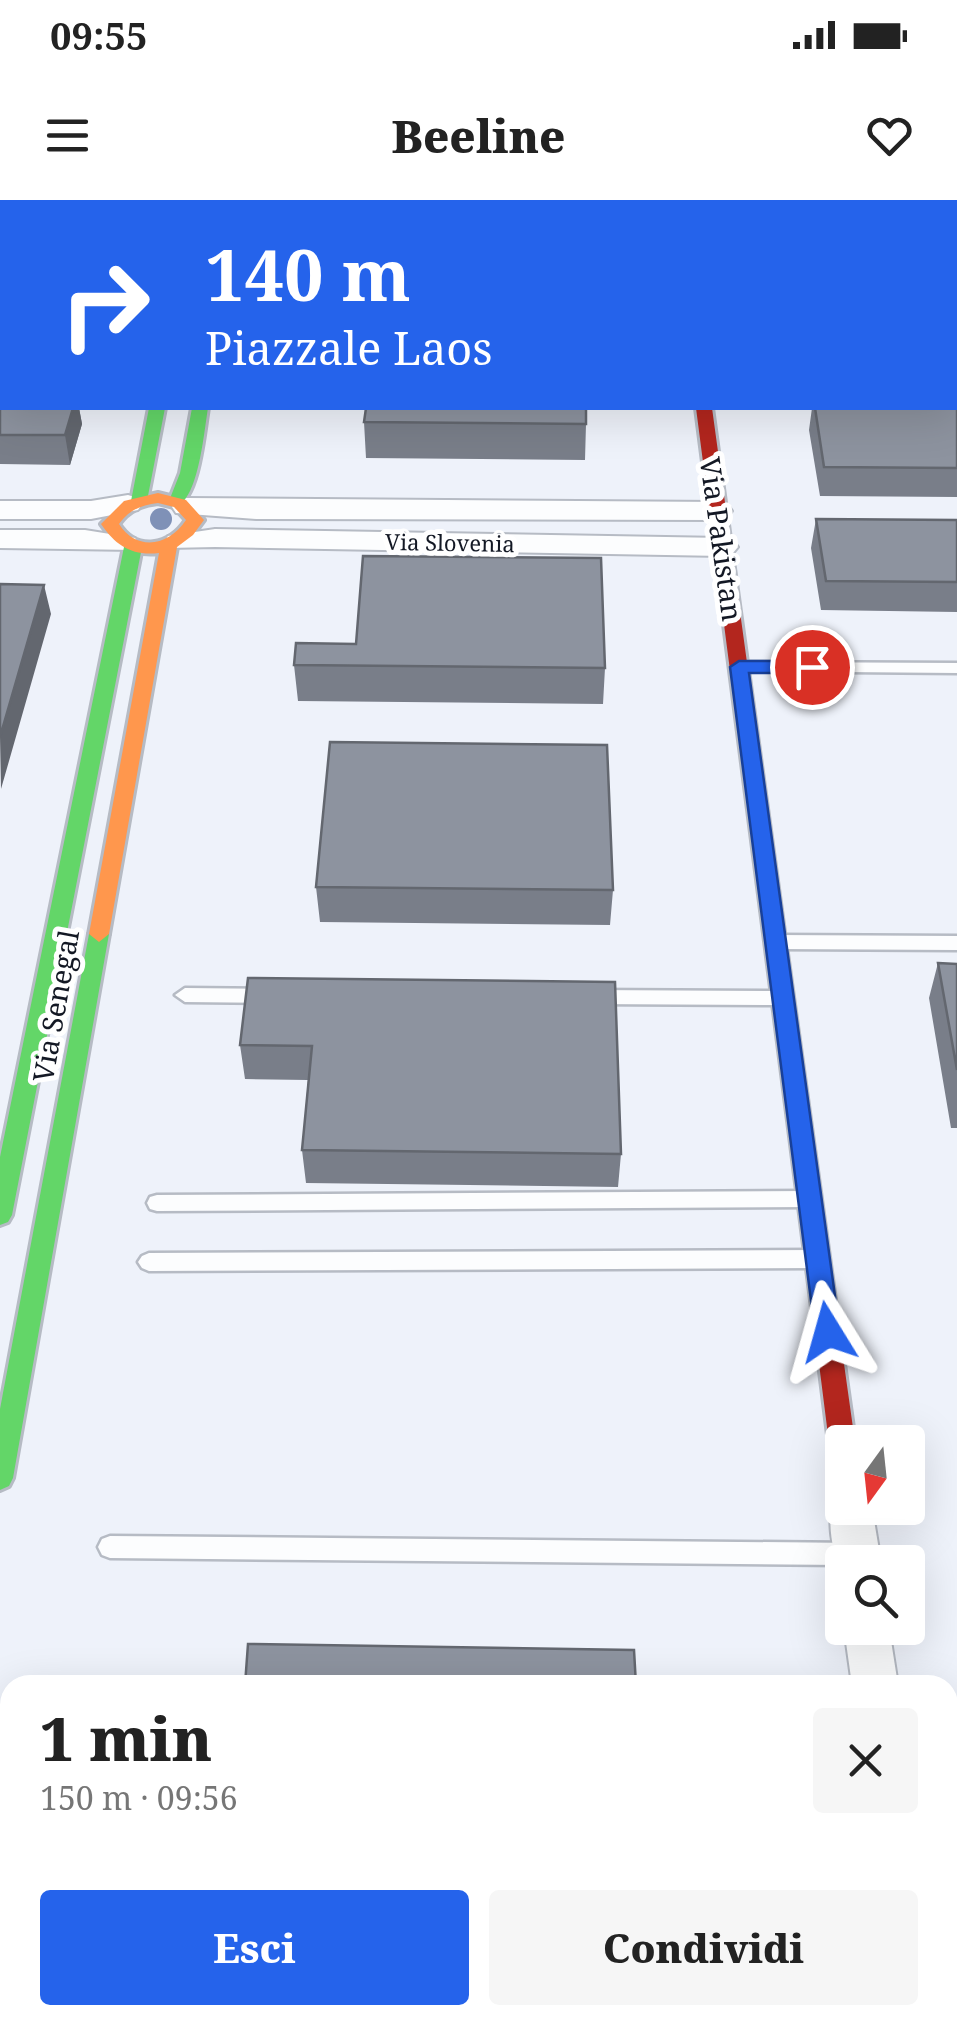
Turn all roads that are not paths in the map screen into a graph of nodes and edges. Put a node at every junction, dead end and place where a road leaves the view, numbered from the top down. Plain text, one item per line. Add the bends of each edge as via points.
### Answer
1 (157, 410) edge
2 (200, 410) edge
3 (704, 410) edge
4 (133, 502) junction
5 (182, 504) junction
6 (0, 510) edge
7 (718, 512) junction
8 (0, 540) edge
9 (173, 544) junction
10 (129, 546) junction
11 (723, 547) junction
12 (739, 667) junction
13 (957, 668) edge
14 (776, 942) junction
15 (957, 942) edge
16 (185, 995) dead end
17 (284, 996) edge
18 (564, 997) edge
19 (784, 998) junction
20 (810, 1198) junction
21 (157, 1203) dead end
22 (0, 1215) edge
23 (818, 1259) junction
24 (149, 1262) dead end
25 (840, 1425) edge
26 (0, 1478) edge
27 (110, 1547) dead end
28 (825, 1558) edge
29 (869, 1645) edge
30 (874, 1675) edge

1 - 4 main road
2 - 5 main road
3 - 7 main road, Via Pakistan
4 - 5 main road
4 - 6 street via 91,510
4 - 10 main road, Via Senegal via 110,524
5 - 7 street, Via Slovenia
5 - 9 main road, Via Senegal via 195,520
7 - 11 main road, Via Pakistan
8 - 10 street
9 - 10 main road
9 - 11 street, Via Slovenia via 215,538
9 - 26 main road, Via Senegal
10 - 22 main road, Via Senegal
11 - 12 main road, Via Pakistan
12 - 13 lane
12 - 14 main road, Via Pakistan
14 - 15 lane
14 - 19 main road, Via Pakistan
16 - 17 lane
18 - 19 lane
19 - 20 main road, Via Pakistan
20 - 21 lane
20 - 23 main road, Via Pakistan
23 - 24 lane
23 - 25 main road, Via Pakistan
27 - 28 lane
29 - 30 street

